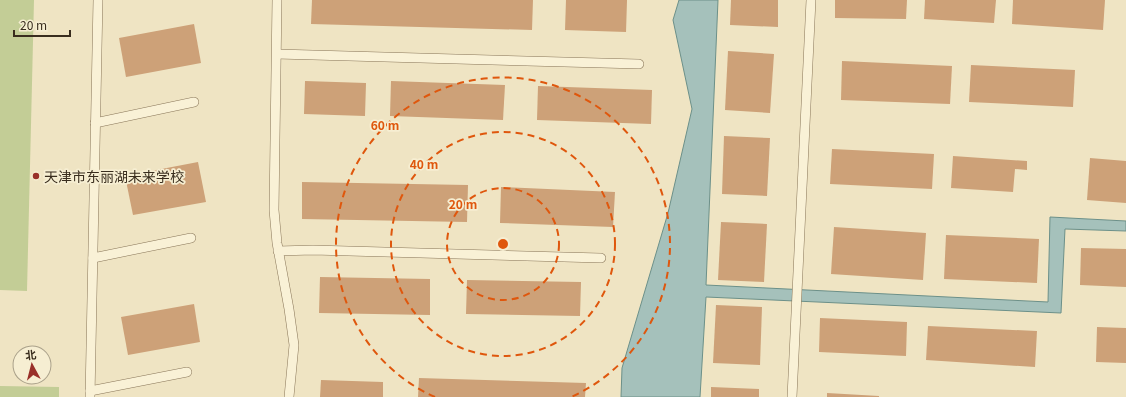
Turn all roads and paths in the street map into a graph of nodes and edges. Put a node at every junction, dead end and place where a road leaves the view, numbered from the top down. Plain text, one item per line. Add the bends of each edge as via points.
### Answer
1 (98, 0) edge
2 (277, 0) edge
3 (811, 0) edge
4 (277, 54) junction
5 (639, 64) dead end
6 (194, 102) dead end
7 (95, 123) junction
8 (191, 238) dead end
9 (278, 251) junction
10 (92, 258) junction
11 (601, 258) dead end
12 (187, 372) dead end
13 (90, 394) edge
14 (289, 397) edge
15 (792, 397) edge

1 - 7 lane
2 - 4 lane
3 - 15 lane
4 - 5 lane
4 - 9 lane via 274,210
6 - 7 lane
7 - 10 lane
8 - 10 lane
9 - 11 lane
9 - 14 lane via 294,345
10 - 13 lane
12 - 13 lane

